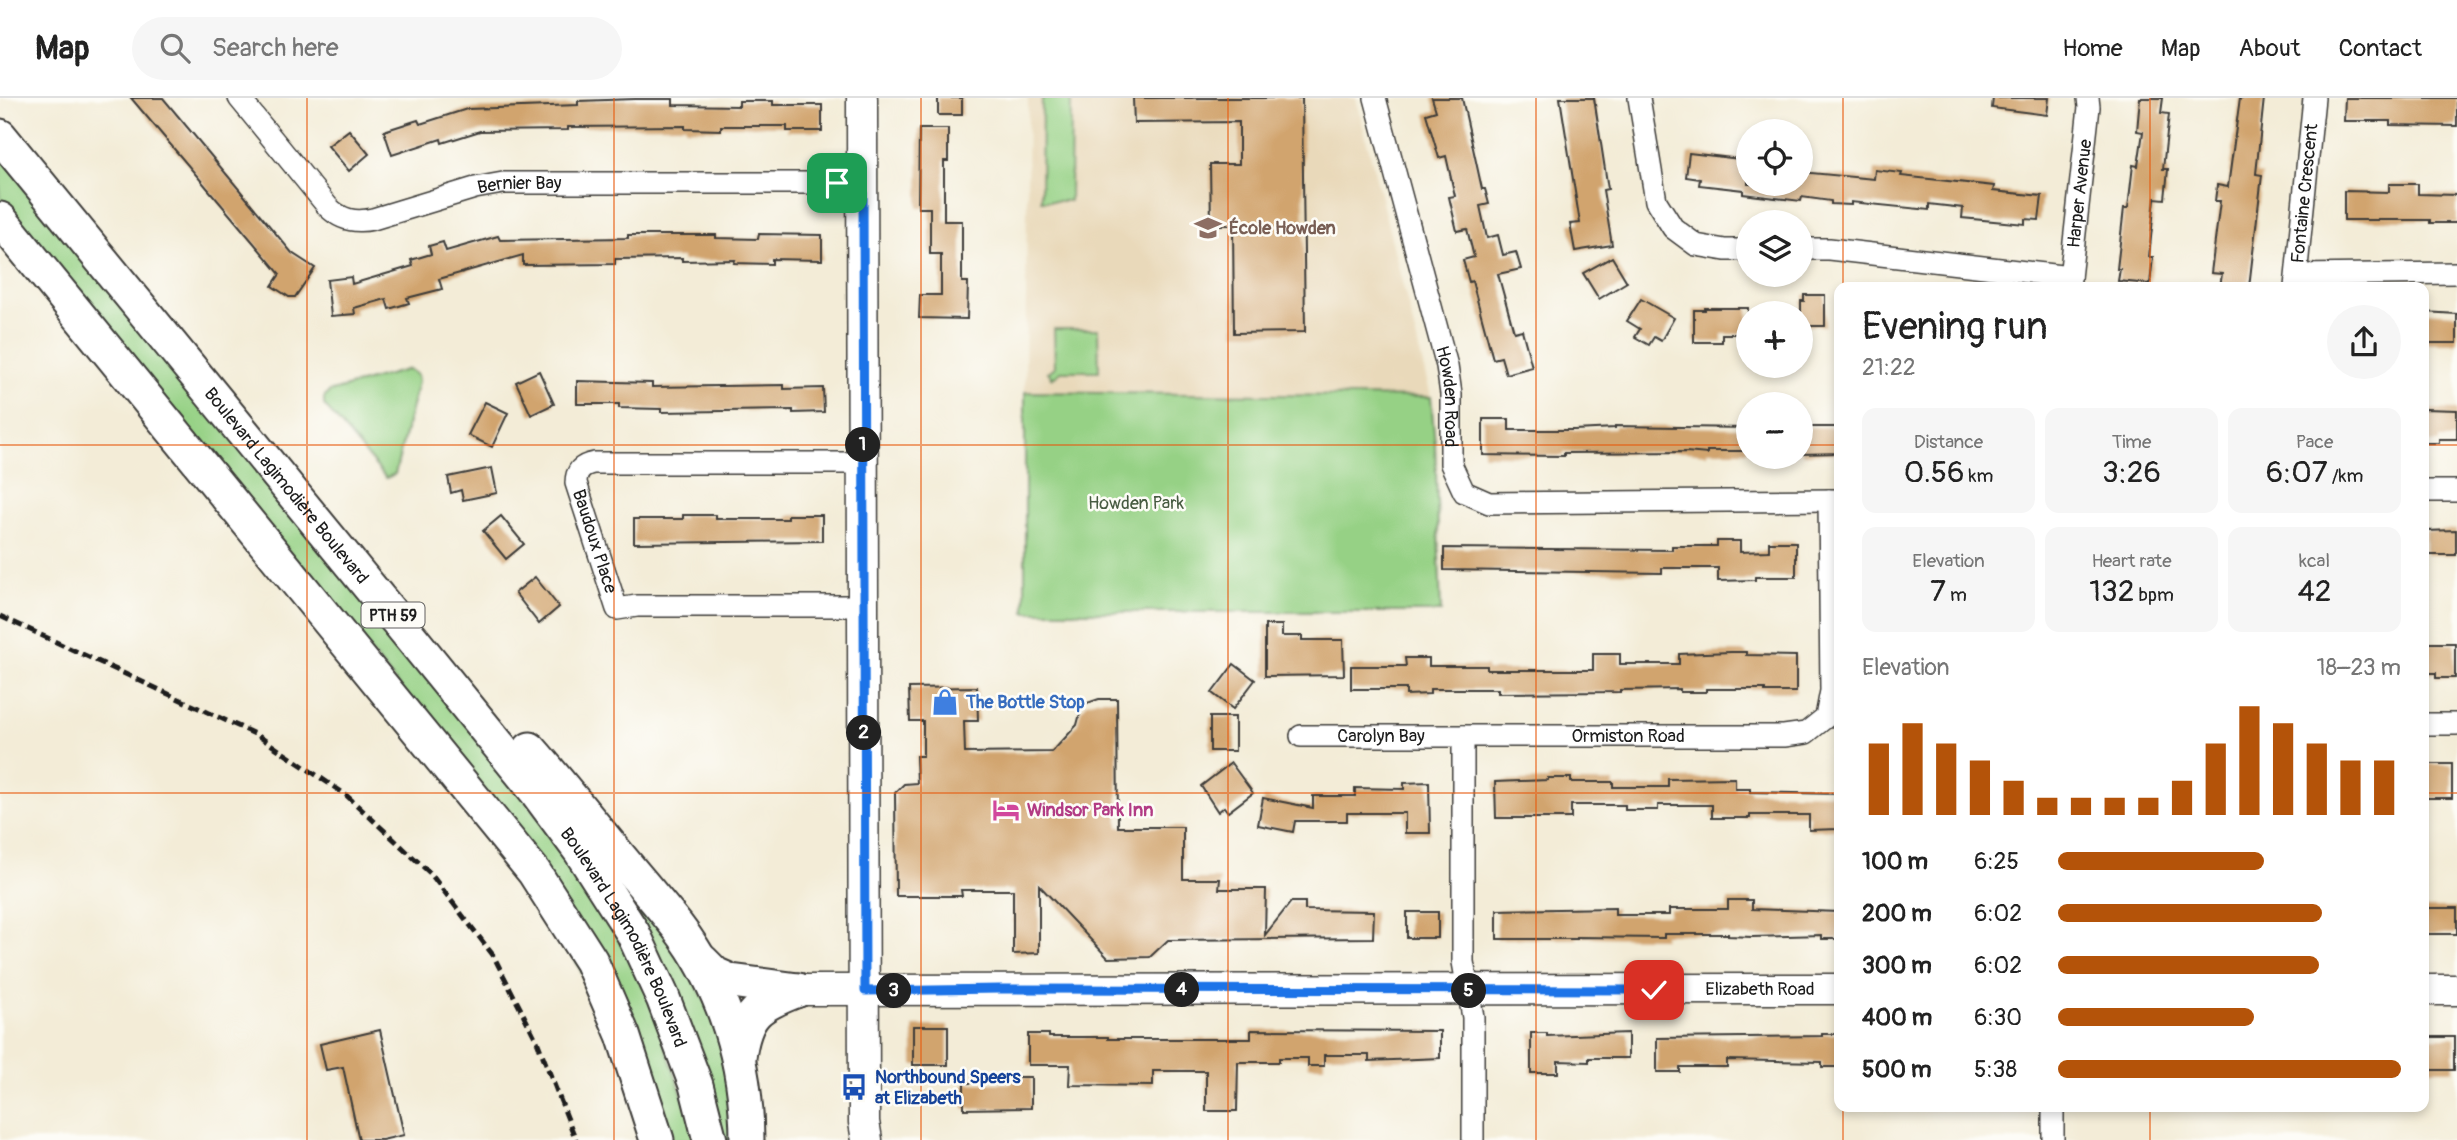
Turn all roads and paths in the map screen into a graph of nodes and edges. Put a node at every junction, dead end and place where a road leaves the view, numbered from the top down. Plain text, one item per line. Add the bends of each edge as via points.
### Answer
1 (239, 98) edge
2 (862, 98) edge
3 (1375, 98) edge
4 (1639, 98) edge
5 (2088, 98) edge
6 (2314, 98) edge
7 (0, 136) edge
8 (863, 183) junction
9 (0, 219) edge
10 (1813, 249) edge
11 (1736, 250) edge
12 (2457, 273) edge
13 (2296, 281) edge
14 (2070, 282) edge
15 (863, 463) junction
16 (2429, 491) edge
17 (2457, 491) edge
18 (1834, 500) edge
19 (864, 606) junction
20 (413, 640) junction
21 (2429, 724) edge
22 (2457, 724) edge
23 (1301, 736) dead end
24 (1463, 736) junction
25 (698, 957) junction
26 (1834, 989) edge
27 (798, 990) junction
28 (2429, 990) edge
29 (2457, 990) edge
30 (865, 991) junction
31 (1470, 991) junction
32 (739, 1057) junction
33 (2053, 1112) edge
34 (657, 1140) edge
35 (710, 1140) edge
36 (747, 1140) edge
37 (867, 1140) edge
38 (1473, 1140) edge
39 (2053, 1140) edge

1 - 8 street, Bernier Bay via 328,207 339,217 356,221 503,183
2 - 8 street
3 - 18 street, Howden Road via 1447,366 1451,464 1464,492 1489,503
4 - 11 street via 1656,201 1673,228 1696,244
5 - 14 street, Harper Avenue
6 - 13 street, Fontaine Crescent
7 - 20 main road, Boulevard Lagimodière Boulevard / PTH 59
8 - 15 street
9 - 34 main road, PTH 59 via 534,872 591,961 623,1035
10 - 14 street
12 - 13 street
15 - 19 street
15 - 19 street, Baudoux Place via 594,463 578,471 576,483 617,608
16 - 17 street
18 - 24 street, Ormiston Road via 1831,691 1826,717 1806,733
19 - 30 street
20 - 25 main road via 474,686 678,927
20 - 35 main road, Boulevard Lagimodière Boulevard / PTH 59 via 550,810 633,933 696,1084
21 - 22 street
23 - 24 street, Carolyn Bay
24 - 31 street via 1463,962
25 - 27 main road via 723,979
25 - 32 main road via 718,994
26 - 31 street, Elizabeth Road
27 - 30 street, Elizabeth Road
27 - 32 main road via 751,1015
28 - 29 street
30 - 31 street, Elizabeth Road
30 - 37 street
31 - 38 street
32 - 36 main road
33 - 39 street

